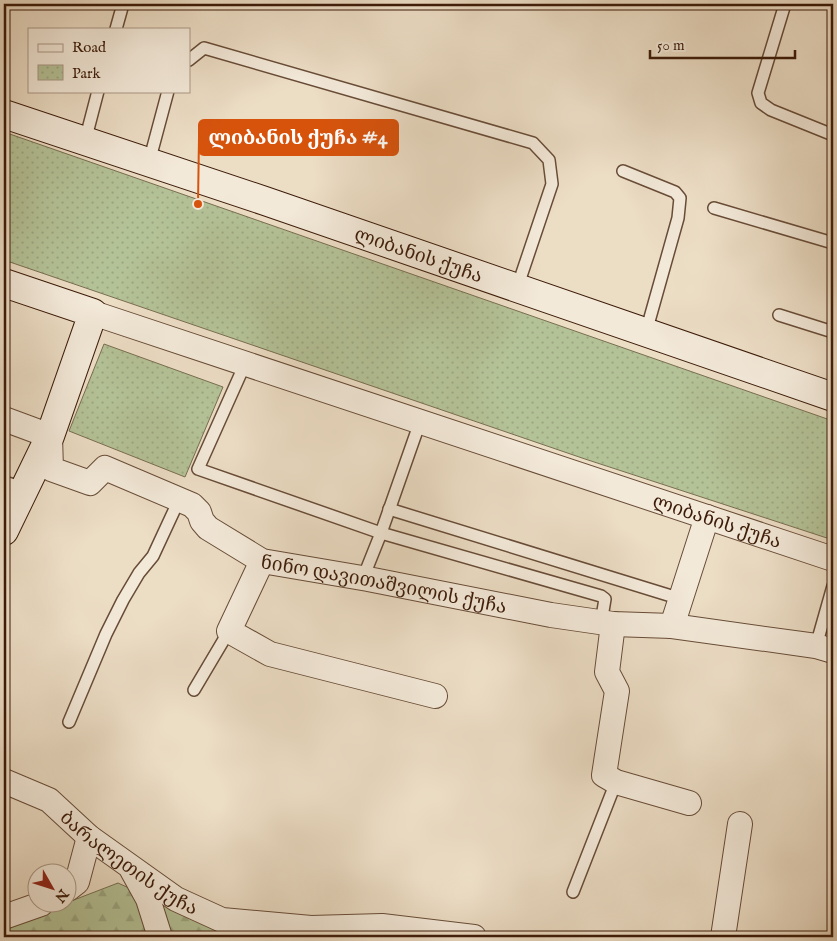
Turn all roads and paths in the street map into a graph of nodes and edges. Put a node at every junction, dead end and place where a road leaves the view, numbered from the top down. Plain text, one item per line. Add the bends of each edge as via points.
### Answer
1 (123, 4) edge
2 (786, 4) edge
3 (116, 28) edge
4 (190, 59) edge
5 (98, 92) edge
6 (168, 92) edge
7 (4, 114) edge
8 (833, 135) edge
9 (85, 141) junction
10 (149, 162) junction
11 (623, 171) dead end
12 (714, 208) dead end
13 (833, 243) edge
14 (4, 283) edge
15 (517, 288) junction
16 (93, 314) junction
17 (779, 315) dead end
18 (646, 332) junction
19 (833, 332) edge
20 (245, 364) junction
21 (833, 395) edge
22 (4, 419) edge
23 (420, 422) junction
24 (50, 436) junction
25 (14, 485) edge
26 (180, 500) junction
27 (389, 509) junction
28 (707, 517) junction
29 (4, 531) edge
30 (381, 533) junction
31 (833, 559) edge
32 (262, 561) junction
33 (364, 578) junction
34 (833, 586) edge
35 (681, 599) junction
36 (607, 624) junction
37 (672, 626) junction
38 (229, 631) junction
39 (825, 649) edge
40 (194, 690) dead end
41 (435, 696) dead end
42 (69, 722) dead end
43 (4, 781) edge
44 (616, 782) junction
45 (689, 803) dead end
46 (740, 824) dead end
47 (89, 837) junction
48 (130, 866) junction
49 (78, 878) edge
50 (573, 892) dead end
51 (28, 908) edge
52 (4, 917) edge
53 (160, 937) edge
54 (474, 937) edge
55 (723, 937) edge

1 - 3 lane
2 - 8 lane via 758,93 761,103
4 - 15 lane via 204,48 533,144 549,160 552,184
5 - 9 lane
6 - 10 lane
7 - 9 street, ლიბანის ქუჩა
9 - 10 street, ლიბანის ქუჩა
10 - 15 street, ლიბანის ქუჩა
11 - 18 lane via 675,192 680,198 678,218
12 - 13 lane
14 - 16 street, ლიბანის ქუჩა
15 - 18 street, ლიბანის ქუჩა
16 - 20 street, ლიბანის ქუჩა
16 - 24 street
17 - 19 lane
18 - 21 street, ლიბანის ქუჩა
20 - 23 street, ლიბანის ქუჩა
20 - 30 lane via 198,469
22 - 24 street
23 - 27 lane
23 - 28 street, ლიბანის ქუჩა
24 - 25 street
24 - 26 street, ნინო დავითაშვილის ქუჩა via 51,469 90,483 105,468
25 - 29 street
26 - 32 street, ნინო დავითაშვილის ქუჩა via 192,505 208,528
26 - 42 lane via 153,556 139,573 106,634
27 - 30 lane
27 - 35 lane
28 - 31 street, ლიბანის ქუჩა
28 - 35 street
30 - 33 lane
30 - 36 lane via 601,596 606,603
32 - 33 street, ნინო დავითაშვილის ქუჩა
32 - 38 street
33 - 36 street, ნინო დავითაშვილის ქუჩა
34 - 39 lane
35 - 37 street
36 - 37 street, ნინო დავითაშვილის ქუჩა
36 - 44 street via 607,672 617,691 604,775
37 - 39 street, ნინო დავითაშვილის ქუჩა
38 - 40 lane
38 - 41 street via 270,654
43 - 47 street, ბარალეთის ქუჩა via 49,800
44 - 45 street
44 - 50 lane
46 - 55 street
47 - 48 street, ბარალეთის ქუჩა
47 - 49 street
48 - 53 street via 148,899
48 - 54 street, ბარალეთის ქუჩა via 176,899 222,920 310,928 382,926
51 - 52 street

